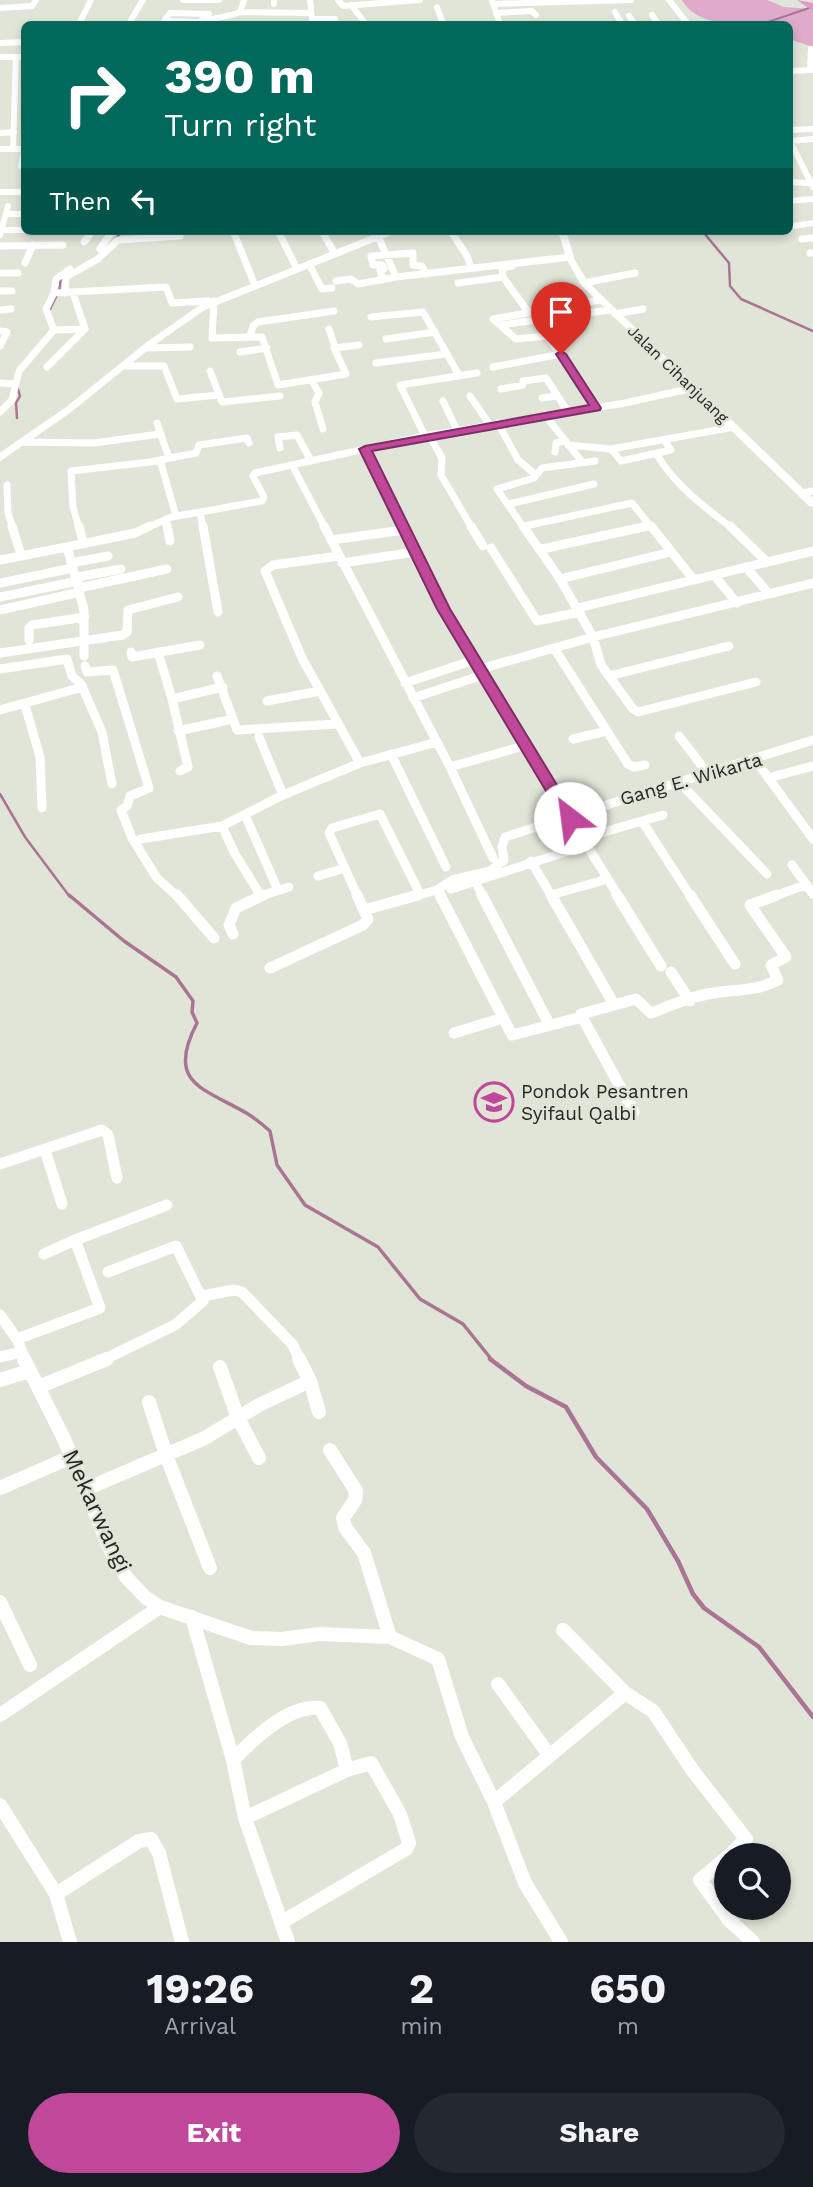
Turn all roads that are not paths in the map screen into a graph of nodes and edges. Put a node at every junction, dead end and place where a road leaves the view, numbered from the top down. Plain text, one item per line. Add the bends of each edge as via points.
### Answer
1 (36, 0) edge
2 (85, 0) edge
3 (91, 0) edge
4 (143, 0) edge
5 (183, 0) edge
6 (219, 0) edge
7 (244, 0) edge
8 (310, 0) edge
9 (338, 0) edge
10 (420, 0) edge
11 (631, 0) edge
12 (670, 0) edge
13 (584, 1) edge
14 (369, 2) edge
15 (493, 2) edge
16 (351, 5) junction
17 (437, 7) dead end
18 (0, 8) edge
19 (335, 10) dead end
20 (240, 12) junction
21 (615, 12) dead end
22 (259, 13) junction
23 (496, 13) junction
24 (536, 15) dead end
25 (652, 15) dead end
26 (312, 16) junction
27 (629, 16) dead end
28 (131, 20) dead end
29 (78, 21) edge
30 (79, 21) edge
31 (164, 21) edge
32 (201, 21) edge
33 (207, 21) edge
34 (256, 21) edge
35 (308, 21) edge
36 (332, 21) edge
37 (336, 21) edge
38 (364, 21) edge
39 (442, 21) edge
40 (499, 21) edge
41 (620, 21) edge
42 (633, 21) edge
43 (656, 21) edge
44 (686, 21) edge
45 (21, 42) edge
46 (0, 43) edge
47 (811, 49) dead end
48 (0, 57) edge
49 (16, 57) junction
50 (21, 57) edge
51 (811, 70) edge
52 (793, 71) edge
53 (15, 107) junction
54 (21, 107) edge
55 (14, 122) junction
56 (21, 122) edge
57 (813, 129) edge
58 (793, 130) edge
59 (0, 133) edge
60 (14, 135) junction
61 (21, 137) edge
62 (813, 139) edge
63 (793, 141) edge
64 (13, 148) junction
65 (0, 149) edge
66 (21, 149) edge
67 (793, 150) edge
68 (793, 164) edge
69 (802, 164) junction
70 (793, 183) edge
71 (811, 185) edge
72 (0, 192) edge
73 (21, 192) edge
74 (813, 199) edge
75 (793, 201) edge
76 (8, 206) dead end
77 (6, 214) junction
78 (21, 214) edge
79 (813, 223) edge
80 (794, 226) dead end
81 (21, 230) edge
82 (1, 233) edge
83 (89, 235) edge
84 (110, 235) edge
85 (180, 235) edge
86 (235, 235) edge
87 (280, 235) edge
88 (324, 235) edge
89 (372, 235) edge
90 (382, 235) edge
91 (454, 235) edge
92 (563, 235) edge
93 (375, 238) junction
94 (813, 238) edge
95 (803, 239) dead end
96 (84, 242) dead end
97 (33, 245) junction
98 (63, 245) dead end
99 (0, 246) edge
100 (335, 254) junction
101 (387, 256) junction
102 (571, 259) junction
103 (25, 263) dead end
104 (309, 264) junction
105 (471, 268) junction
106 (297, 269) junction
107 (332, 272) dead end
108 (0, 273) edge
109 (18, 273) dead end
110 (635, 273) dead end
111 (426, 274) junction
112 (396, 277) junction
113 (503, 277) junction
114 (383, 280) junction
115 (336, 281) junction
116 (458, 283) dead end
117 (584, 283) junction
118 (320, 284) junction
119 (255, 286) junction
120 (332, 288) dead end
121 (0, 291) edge
122 (12, 291) dead end
123 (62, 293) junction
124 (600, 300) junction
125 (214, 301) junction
126 (11, 309) dead end
127 (643, 309) dead end
128 (0, 310) edge
129 (334, 311) dead end
130 (612, 312) junction
131 (529, 313) junction
132 (371, 317) dead end
133 (500, 325) junction
134 (85, 329) junction
135 (329, 329) dead end
136 (59, 330) junction
137 (3, 331) edge
138 (435, 332) junction
139 (250, 336) junction
140 (386, 339) dead end
141 (359, 345) dead end
142 (0, 346) edge
143 (190, 347) dead end
144 (335, 347) junction
145 (145, 348) junction
146 (267, 348) junction
147 (240, 352) dead end
148 (446, 354) junction
149 (561, 354) junction
150 (376, 363) dead end
151 (122, 366) junction
152 (47, 367) dead end
153 (493, 367) dead end
154 (210, 371) dead end
155 (477, 373) dead end
156 (459, 375) junction
157 (312, 381) junction
158 (0, 383) edge
159 (15, 384) junction
160 (693, 388) junction
161 (500, 389) dead end
162 (219, 395) junction
163 (281, 396) dead end
164 (470, 396) dead end
165 (557, 396) junction
166 (542, 398) dead end
167 (443, 401) dead end
168 (596, 408) junction
169 (0, 412) edge
170 (568, 412) junction
171 (545, 415) junction
172 (157, 423) dead end
173 (494, 424) junction
174 (734, 427) junction
175 (323, 429) dead end
176 (457, 430) junction
177 (160, 434) junction
178 (427, 436) junction
179 (664, 440) junction
180 (23, 442) junction
181 (249, 443) dead end
182 (566, 443) junction
183 (279, 448) dead end
184 (365, 449) junction
185 (611, 449) junction
186 (555, 452) dead end
187 (657, 455) junction
188 (0, 457) edge
189 (165, 459) junction
190 (311, 461) junction
191 (582, 461) junction
192 (594, 461) dead end
193 (292, 465) junction
194 (536, 475) junction
195 (594, 484) dead end
196 (7, 485) dead end
197 (813, 491) edge
198 (802, 493) junction
199 (509, 504) junction
200 (813, 504) edge
201 (200, 512) junction
202 (4, 513) edge
203 (176, 516) junction
204 (166, 519) junction
205 (525, 526) junction
206 (650, 526) junction
207 (404, 530) junction
208 (331, 540) junction
209 (170, 541) dead end
210 (83, 542) junction
211 (67, 547) junction
212 (542, 549) junction
213 (813, 551) edge
214 (415, 552) junction
215 (671, 552) junction
216 (21, 555) junction
217 (108, 556) dead end
218 (0, 560) edge
219 (340, 560) junction
220 (767, 562) junction
221 (72, 565) junction
222 (746, 567) junction
223 (121, 569) dead end
224 (167, 569) dead end
225 (715, 575) junction
226 (560, 579) junction
227 (694, 580) junction
228 (0, 583) edge
229 (813, 583) edge
230 (79, 585) junction
231 (769, 594) junction
232 (0, 597) edge
233 (178, 597) dead end
234 (737, 603) junction
235 (0, 610) edge
236 (579, 610) junction
237 (218, 612) dead end
238 (85, 617) junction
239 (593, 637) junction
240 (85, 639) junction
241 (29, 640) dead end
242 (200, 645) dead end
243 (729, 646) dead end
244 (554, 649) junction
245 (131, 652) dead end
246 (158, 652) junction
247 (0, 653) edge
248 (474, 660) junction
249 (0, 669) edge
250 (482, 672) junction
251 (217, 676) dead end
252 (609, 676) junction
253 (756, 682) dead end
254 (405, 683) junction
255 (83, 687) junction
256 (223, 687) junction
257 (320, 691) junction
258 (413, 698) junction
259 (172, 699) junction
260 (267, 701) dead end
261 (24, 705) junction
262 (0, 710) edge
263 (233, 719) junction
264 (337, 724) junction
265 (178, 731) junction
266 (607, 731) junction
267 (679, 736) dead end
268 (259, 737) dead end
269 (573, 739) dead end
270 (813, 740) edge
271 (437, 742) junction
272 (527, 745) junction
273 (391, 754) junction
274 (756, 761) junction
275 (360, 763) junction
276 (645, 765) dead end
277 (813, 766) edge
278 (450, 767) junction
279 (180, 771) dead end
280 (709, 775) junction
281 (768, 778) junction
282 (680, 783) junction
283 (112, 785) dead end
284 (283, 795) junction
285 (42, 808) dead end
286 (246, 815) junction
287 (663, 815) dead end
288 (569, 817) junction
289 (642, 821) junction
290 (222, 825) junction
291 (141, 839) dead end
292 (813, 839) edge
293 (584, 840) junction
294 (493, 858) dead end
295 (531, 861) junction
296 (792, 865) dead end
297 (446, 867) dead end
298 (345, 868) junction
299 (767, 874) dead end
300 (318, 876) dead end
301 (608, 879) junction
302 (476, 883) junction
303 (451, 888) dead end
304 (437, 890) junction
305 (809, 890) edge
306 (420, 894) junction
307 (551, 895) junction
308 (261, 896) junction
309 (364, 910) junction
310 (233, 934) dead end
311 (214, 938) dead end
312 (735, 964) dead end
313 (270, 968) dead end
314 (611, 999) dead end
315 (690, 1001) junction
316 (582, 1017) junction
317 (503, 1018) junction
318 (547, 1020) dead end
319 (454, 1033) dead end
320 (634, 1112) dead end
321 (46, 1150) junction
322 (0, 1164) edge
323 (117, 1178) dead end
324 (62, 1204) dead end
325 (167, 1205) dead end
326 (75, 1240) junction
327 (44, 1254) dead end
328 (107, 1272) dead end
329 (203, 1296) junction
330 (0, 1315) edge
331 (19, 1346) junction
332 (0, 1357) edge
333 (220, 1367) dead end
334 (29, 1371) junction
335 (0, 1380) edge
336 (310, 1381) junction
337 (38, 1387) junction
338 (149, 1402) dead end
339 (319, 1412) dead end
340 (238, 1418) junction
341 (330, 1450) dead end
342 (166, 1455) junction
343 (71, 1457) junction
344 (259, 1458) dead end
345 (0, 1488) edge
346 (86, 1489) junction
347 (210, 1568) dead end
348 (0, 1602) edge
349 (160, 1607) junction
350 (192, 1617) junction
351 (563, 1630) dead end
352 (390, 1637) junction
353 (30, 1665) dead end
354 (498, 1684) dead end
355 (625, 1693) junction
356 (0, 1715) edge
357 (549, 1755) junction
358 (233, 1760) junction
359 (347, 1770) junction
360 (494, 1802) junction
361 (0, 1805) edge
362 (245, 1818) junction
363 (742, 1843) edge
364 (714, 1869) edge
365 (56, 1894) junction
366 (714, 1900) edge
367 (729, 1920) edge
368 (282, 1922) junction
369 (70, 1942) edge
370 (181, 1942) edge
371 (288, 1942) edge
372 (561, 1942) edge
373 (753, 1942) edge

1 - 18 street via 34,6
2 - 29 street
3 - 30 street
4 - 28 street
5 - 6 street
7 - 20 street
8 - 26 street
9 - 16 street via 343,6
10 - 14 street
11 - 13 street
12 - 44 street
13 - 15 street
14 - 16 street
15 - 23 main road
16 - 38 street
17 - 39 street
19 - 37 street
20 - 22 street
20 - 33 street
21 - 41 street
22 - 26 street
22 - 34 street
23 - 24 street via 532,11
23 - 40 main road
25 - 43 street
26 - 35 street
26 - 36 street
27 - 42 street
31 - 32 street via 171,12 209,14
45 - 46 street
47 - 51 street
48 - 49 street
49 - 50 street
49 - 53 street
51 - 52 street
53 - 54 street
53 - 55 street
55 - 56 street
55 - 60 street
57 - 58 street
59 - 60 street
60 - 61 street
60 - 64 street
62 - 63 street
64 - 65 street
64 - 66 street
67 - 69 street
68 - 69 street
69 - 71 street
70 - 71 street
72 - 73 street
74 - 75 street
76 - 77 street
77 - 78 street
77 - 82 street
79 - 80 street
81 - 82 street
83 - 96 street
84 - 123 street via 97,252 58,276
85 - 123 street via 118,240 66,277
86 - 119 street
87 - 106 street
88 - 100 street
89 - 93 street
90 - 93 street
91 - 105 street
92 - 102 main road, Jalan Cihanjuang
93 - 100 street
93 - 101 street
94 - 95 street
97 - 98 street
97 - 99 street
97 - 103 street
100 - 104 street
101 - 111 street via 413,253 413,265 422,266
101 - 112 street
101 - 114 street via 370,257 373,265 382,265
102 - 105 street
102 - 113 street via 504,267
102 - 117 main road, Jalan Cihanjuang
104 - 106 street
104 - 118 street
105 - 111 street
106 - 119 street
107 - 115 street
108 - 109 street
110 - 117 street
111 - 112 street
112 - 114 street
113 - 116 street
113 - 131 street
114 - 115 street
115 - 118 street
117 - 124 main road, Jalan Cihanjuang
118 - 120 street via 323,289
119 - 125 street
121 - 122 street
123 - 125 street via 166,287 172,303
123 - 134 street
123 - 136 street via 46,309
124 - 130 main road, Jalan Cihanjuang
124 - 131 street
125 - 139 street via 213,340
125 - 145 street
126 - 128 street
127 - 130 street
129 - 139 street via 271,319 253,326
130 - 133 street
130 - 160 main road, Jalan Cihanjuang
131 - 133 street via 493,319
132 - 138 street via 420,311
133 - 149 street via 516,339 547,336
134 - 136 street
134 - 152 street
135 - 144 street
136 - 159 street via 19,371
137 - 142 street
138 - 140 street
138 - 148 street
139 - 146 street via 262,337
141 - 144 street
143 - 145 street
144 - 157 street via 347,373
145 - 151 street
146 - 147 street
146 - 157 street via 277,384
148 - 150 street
148 - 156 street
149 - 153 street
149 - 168 street
151 - 162 street via 164,366 177,399
151 - 180 street
154 - 162 street
155 - 156 street
156 - 178 street via 399,386
157 - 175 street via 319,393 316,402
158 - 159 street
159 - 169 street via 12,400
160 - 168 street
160 - 174 main road, Jalan Cihanjuang
161 - 165 street via 546,378
162 - 163 street via 223,402
164 - 173 street
165 - 166 street
165 - 170 street
167 - 176 street
168 - 170 street
170 - 171 street
171 - 173 street
171 - 182 street
172 - 177 street
173 - 176 street
173 - 194 street
174 - 179 street
174 - 198 main road, Jalan Cihanjuang
176 - 178 street
177 - 180 street via 94,443
177 - 189 street
178 - 184 street
178 - 236 street via 442,458 441,475 537,621
179 - 185 street
179 - 187 street via 671,450
180 - 188 street
181 - 189 street via 247,438 199,445 196,453
182 - 185 street
182 - 186 street via 556,443
182 - 191 street
183 - 190 street via 278,437 296,435
184 - 190 street
184 - 207 street
185 - 187 street via 621,461
187 - 220 street via 702,506
189 - 203 street
189 - 210 street via 71,471 73,507
190 - 193 street
191 - 192 street
191 - 194 street via 542,468
193 - 201 street via 253,474 262,501
193 - 208 street
194 - 199 street via 498,487
195 - 199 street
196 - 202 street
197 - 198 street
198 - 200 main road, Jalan Cihanjuang
199 - 205 street
201 - 203 street
201 - 237 street
202 - 216 street
203 - 204 street
204 - 209 street
204 - 210 street via 135,533
205 - 206 street via 629,503
205 - 212 street
206 - 212 street
206 - 215 street
207 - 208 street
207 - 214 street
208 - 219 street
210 - 211 street
211 - 216 street
211 - 221 street
212 - 226 street
213 - 220 street
214 - 219 street
214 - 248 street
215 - 226 street
215 - 227 street
216 - 218 street
217 - 221 street
219 - 254 street
219 - 257 street via 273,565 265,571
220 - 222 street
221 - 228 street
221 - 230 street
222 - 225 street
222 - 231 street
223 - 230 street
224 - 230 street
225 - 227 street
225 - 234 street
226 - 236 street
227 - 236 street
229 - 231 street
230 - 232 street
230 - 235 street
230 - 238 street
231 - 234 street
233 - 240 street via 128,610 123,635
234 - 239 street
236 - 239 street
238 - 240 street
238 - 241 street via 32,625
239 - 244 street
239 - 252 street
240 - 247 street
240 - 311 street via 87,672 113,670 149,788 130,796 121,810 132,838 157,878
242 - 246 street
243 - 252 street
244 - 250 street
244 - 266 street
245 - 246 street via 132,657
246 - 259 street
248 - 250 street
248 - 254 street
249 - 255 street via 67,659 72,676
250 - 258 street
250 - 272 street
251 - 256 street
252 - 253 street via 638,712
254 - 258 street
255 - 261 street
255 - 283 street via 102,732
256 - 259 street
256 - 263 street
257 - 260 street
257 - 264 street
258 - 271 street
259 - 265 street
261 - 262 street
261 - 285 street via 40,757
263 - 264 street via 237,730
263 - 265 street
264 - 275 street
265 - 279 street via 188,768
266 - 269 street
266 - 276 street via 628,764
267 - 280 street
268 - 284 street
270 - 274 street, Gang E. Wikarta
271 - 273 street
271 - 278 street
272 - 278 street
272 - 288 street
273 - 275 street
273 - 297 street
274 - 280 street, Gang E. Wikarta
274 - 281 street
275 - 284 street
277 - 281 street
278 - 294 street
280 - 282 street, Gang E. Wikarta
281 - 292 street
282 - 288 street, Gang E. Wikarta
282 - 299 street
284 - 286 street
286 - 290 street
286 - 308 street via 283,888
287 - 289 street
288 - 293 street via 575,834
288 - 304 street, Gang E. Wikarta via 505,837 501,865 443,882
289 - 293 street
289 - 312 street
290 - 291 street
290 - 308 street
293 - 295 street
293 - 301 street
295 - 302 street
295 - 307 street
296 - 305 street
298 - 300 street
298 - 306 street via 329,830 380,814
298 - 309 street
301 - 307 street
301 - 315 street
302 - 303 street
302 - 318 street
304 - 306 street
304 - 317 street
305 - 315 street via 750,905 786,957 771,965 778,980 755,990 721,992
306 - 309 street
307 - 314 street
308 - 310 street via 235,907 229,925
309 - 313 street via 368,919 363,925
315 - 316 street via 651,1013 636,999
316 - 317 street via 512,1035
316 - 320 street
317 - 319 street
321 - 322 street
321 - 323 street via 102,1130 108,1135
321 - 324 street
325 - 326 street
326 - 327 street
326 - 331 street via 100,1308
328 - 329 street via 176,1246
329 - 336 street via 242,1292 293,1345
329 - 337 street via 199,1308 166,1329
330 - 331 street, Mekarwangi
331 - 332 street
331 - 334 street, Mekarwangi
333 - 340 street
334 - 335 street
334 - 337 street, Mekarwangi
336 - 339 street
336 - 340 street
337 - 343 street, Mekarwangi
338 - 342 street
340 - 342 street
340 - 344 street
341 - 352 street via 355,1491 345,1527 365,1553
342 - 346 street
342 - 347 street
343 - 345 street
343 - 346 street, Mekarwangi
346 - 349 street, Mekarwangi via 126,1577
348 - 353 street
349 - 350 street, Mekarwangi
349 - 356 street
350 - 352 street, Mekarwangi via 251,1638 282,1640 319,1634
350 - 358 street
351 - 355 street
352 - 360 street, Mekarwangi via 438,1659 462,1737
354 - 357 street
355 - 357 street
355 - 363 street via 653,1711 746,1839
357 - 360 street
358 - 359 street via 290,1716 316,1707 340,1743
358 - 362 street
359 - 362 street
359 - 368 street via 374,1766 400,1814 409,1843 402,1852
360 - 372 street via 525,1883
361 - 365 street
362 - 368 street
364 - 366 street via 701,1882
365 - 369 street
365 - 370 street via 139,1841 151,1839 161,1860
367 - 373 street
368 - 371 street

